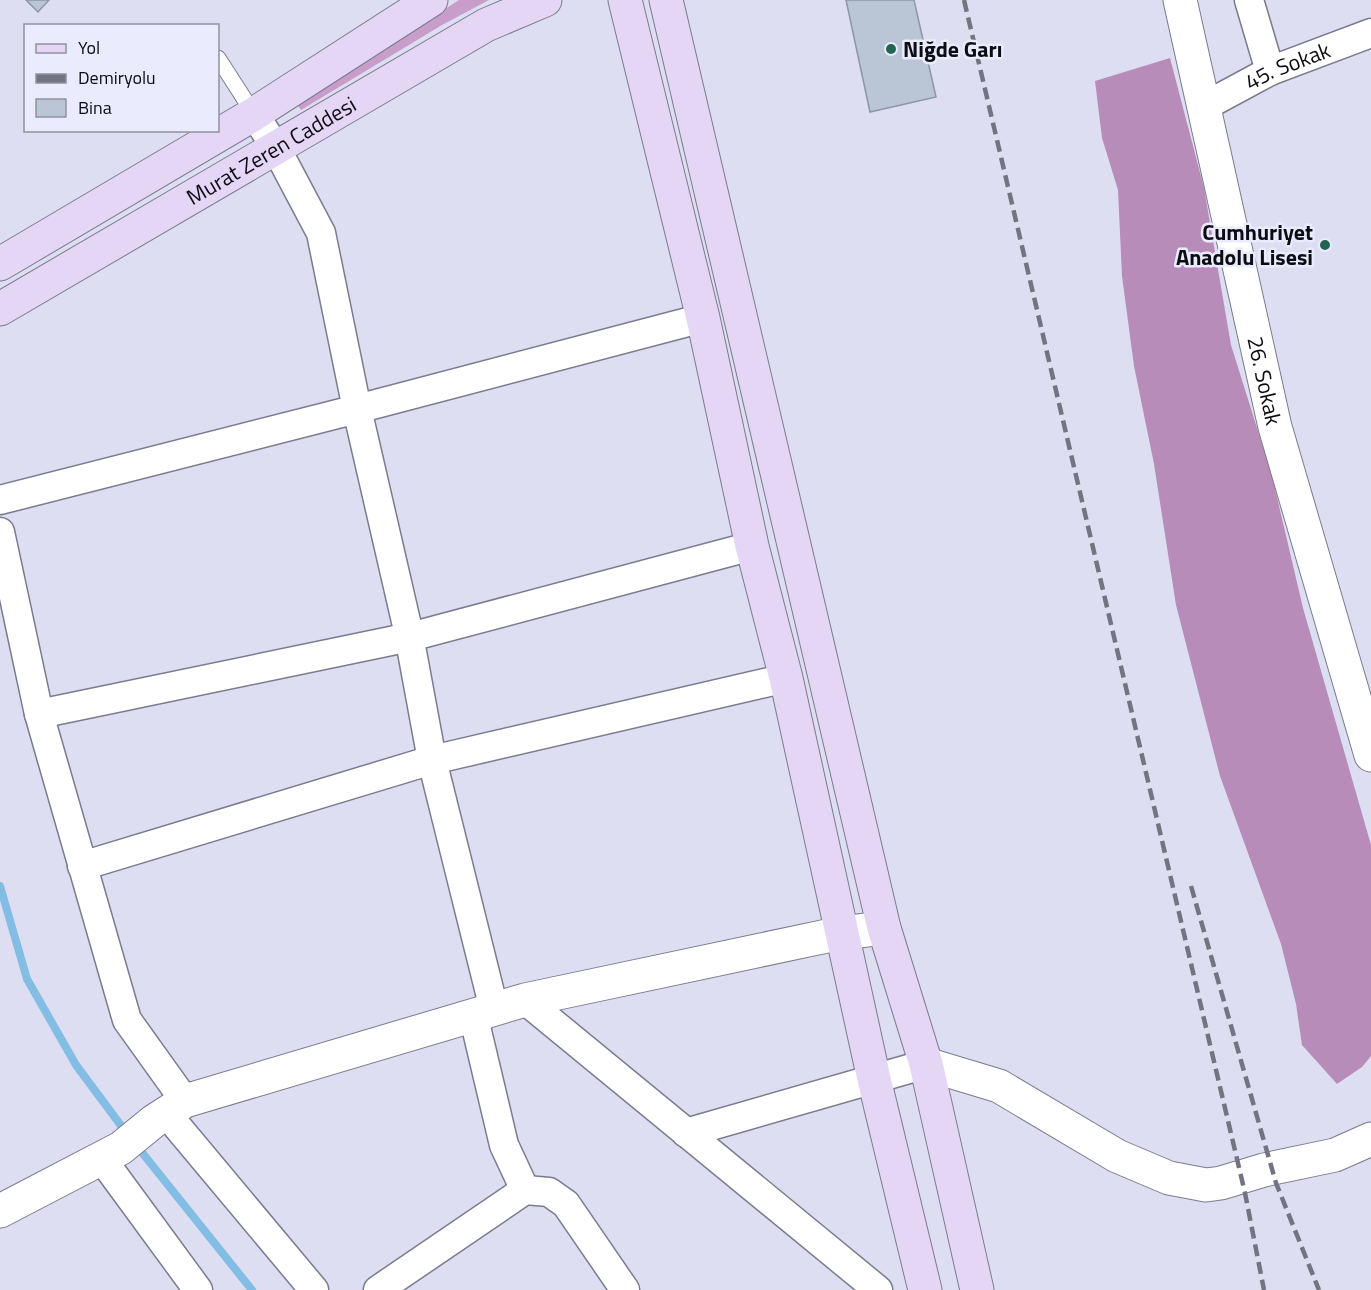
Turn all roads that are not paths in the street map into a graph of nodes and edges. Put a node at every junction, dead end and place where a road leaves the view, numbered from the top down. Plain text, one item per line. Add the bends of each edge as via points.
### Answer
1 (431, 0) edge
2 (545, 0) edge
3 (625, 0) edge
4 (666, 0) edge
5 (1180, 0) edge
6 (1249, 0) edge
7 (1371, 33) edge
8 (219, 60) edge
9 (1270, 71) junction
10 (1205, 106) junction
11 (254, 114) junction
12 (276, 148) junction
13 (0, 264) edge
14 (0, 309) edge
15 (703, 318) junction
16 (357, 410) junction
17 (0, 500) edge
18 (0, 532) edge
19 (752, 546) junction
20 (410, 637) junction
21 (786, 678) junction
22 (39, 714) junction
23 (1371, 755) edge
24 (432, 760) junction
25 (82, 866) junction
26 (884, 928) junction
27 (841, 933) junction
28 (497, 1008) junction
29 (926, 1064) junction
30 (874, 1079) junction
31 (168, 1112) junction
32 (686, 1133) junction
33 (1371, 1139) edge
34 (112, 1154) junction
35 (525, 1190) junction
36 (0, 1211) edge
37 (198, 1290) edge
38 (314, 1290) edge
39 (378, 1290) edge
40 (625, 1290) edge
41 (878, 1290) edge
42 (925, 1290) edge
43 (977, 1290) edge

1 - 11 main road, Murat Zeren Caddesi
2 - 12 main road, Murat Zeren Caddesi via 486,26
3 - 15 main road
4 - 26 main road
5 - 10 street, 26. Sokak
6 - 9 street
7 - 9 street, 45. Sokak
8 - 11 lane
9 - 10 street, 45. Sokak
10 - 23 street, 26. Sokak via 1275,427
11 - 12 street
11 - 13 main road, Murat Zeren Caddesi
12 - 14 main road, Murat Zeren Caddesi
12 - 16 street via 321,233
15 - 16 street
15 - 19 main road
16 - 17 street
16 - 20 street
18 - 22 street
19 - 20 street
19 - 21 main road
20 - 22 street
20 - 24 street
21 - 24 street
21 - 27 main road
22 - 25 street
24 - 25 street
24 - 28 street
25 - 31 street via 127,1020
26 - 27 street
26 - 29 main road
27 - 28 street
27 - 30 main road
28 - 31 street
28 - 32 street
28 - 35 street via 504,1145
29 - 30 street
29 - 33 street via 999,1086 1117,1156 1169,1178 1206,1185 1335,1155
29 - 43 main road
30 - 32 street
30 - 42 main road
31 - 34 street
31 - 38 street
32 - 41 street
34 - 36 street
34 - 37 street
35 - 39 street
35 - 40 street via 549,1192 566,1204

